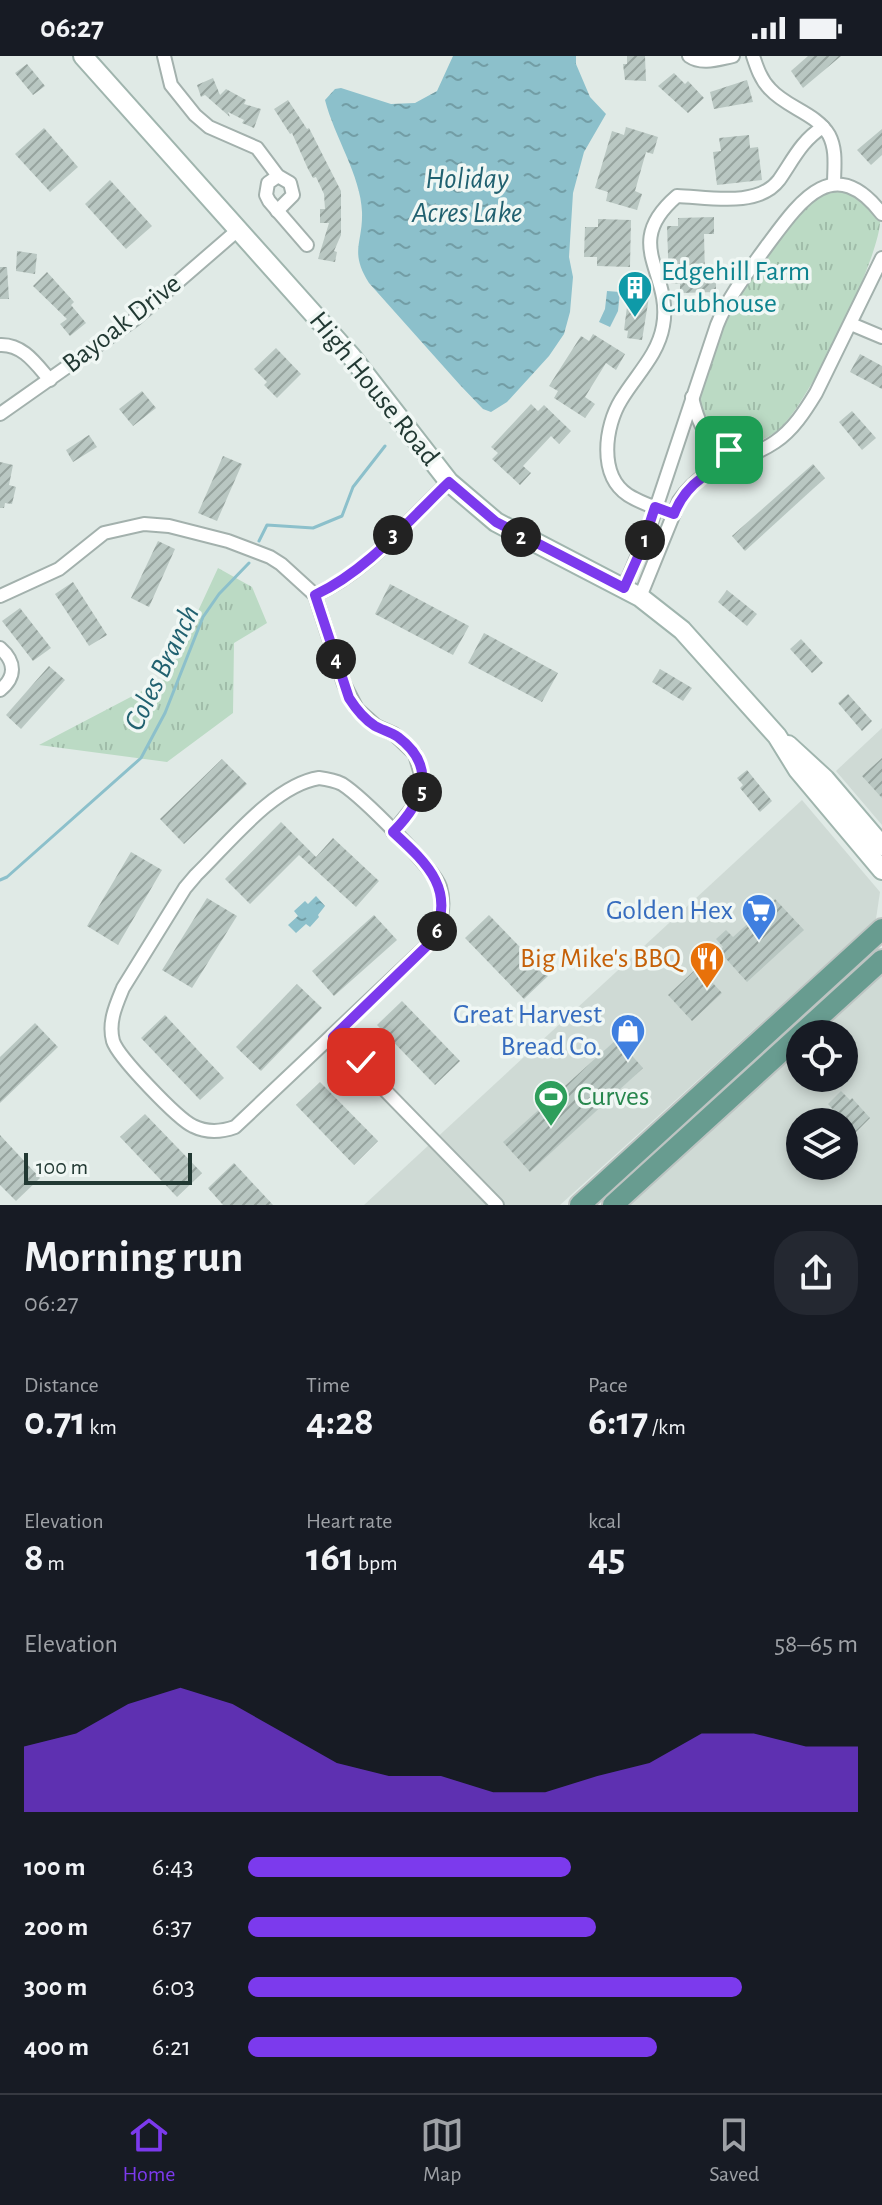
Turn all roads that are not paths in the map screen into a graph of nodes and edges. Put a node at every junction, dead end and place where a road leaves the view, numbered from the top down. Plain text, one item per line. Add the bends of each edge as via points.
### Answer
1 (83, 56) edge
2 (164, 56) edge
3 (689, 56) edge
4 (733, 56) edge
5 (753, 56) edge
6 (823, 127) junction
7 (278, 176) junction
8 (834, 184) junction
9 (277, 211) junction
10 (882, 214) edge
11 (239, 229) junction
12 (307, 245) dead end
13 (882, 258) edge
14 (851, 324) junction
15 (882, 337) edge
16 (0, 345) edge
17 (50, 380) junction
18 (692, 397) junction
19 (0, 414) edge
20 (746, 455) junction
21 (449, 482) junction
22 (655, 507) junction
23 (674, 514) junction
24 (632, 593) junction
25 (315, 595) junction
26 (0, 596) edge
27 (0, 648) edge
28 (0, 690) edge
29 (777, 736) junction
30 (393, 832) junction
31 (882, 846) edge
32 (882, 870) edge
33 (882, 929) edge
34 (882, 960) edge
35 (333, 1037) junction
36 (497, 1205) edge
37 (580, 1205) edge
38 (613, 1205) edge

1 - 11 main road, High House Road
2 - 7 street via 171,85 195,115 209,127 257,148
3 - 4 street via 706,61
5 - 6 street via 771,90
6 - 8 street via 834,150
6 - 22 street via 801,144 778,181 761,195 677,196 658,213 650,245 663,300 663,329 620,402 607,442 621,489
7 - 9 street via 268,183 266,195
7 - 9 street via 293,191
8 - 10 street via 861,193
8 - 18 street via 800,202 733,295
9 - 12 street
11 - 17 street, Bayoak Drive via 135,319
11 - 21 main road, High House Road via 351,356
13 - 14 street
14 - 15 street
14 - 20 street via 795,423 773,443
16 - 17 street via 30,356
17 - 19 street, Bayoak Drive
18 - 20 street via 697,419 709,437
18 - 22 street
20 - 23 street via 696,480
21 - 24 main road, High House Road via 496,522
21 - 25 street via 358,570
22 - 23 street
22 - 24 street
23 - 24 street
24 - 29 main road, High House Road via 682,630
25 - 26 street via 258,551 144,524 104,533 59,569
25 - 30 street via 349,698 376,726 407,745 421,769 419,800
27 - 28 street via 13,670
29 - 31 main road, High House Road via 808,761
29 - 32 main road, High House Road via 798,770
30 - 35 street via 433,874 442,899 440,925 432,941
30 - 35 street via 334,780 304,780 289,787 185,888 112,1015 114,1043 121,1056 186,1122 210,1131 235,1127
33 - 37 main road
34 - 38 main road
35 - 36 street

